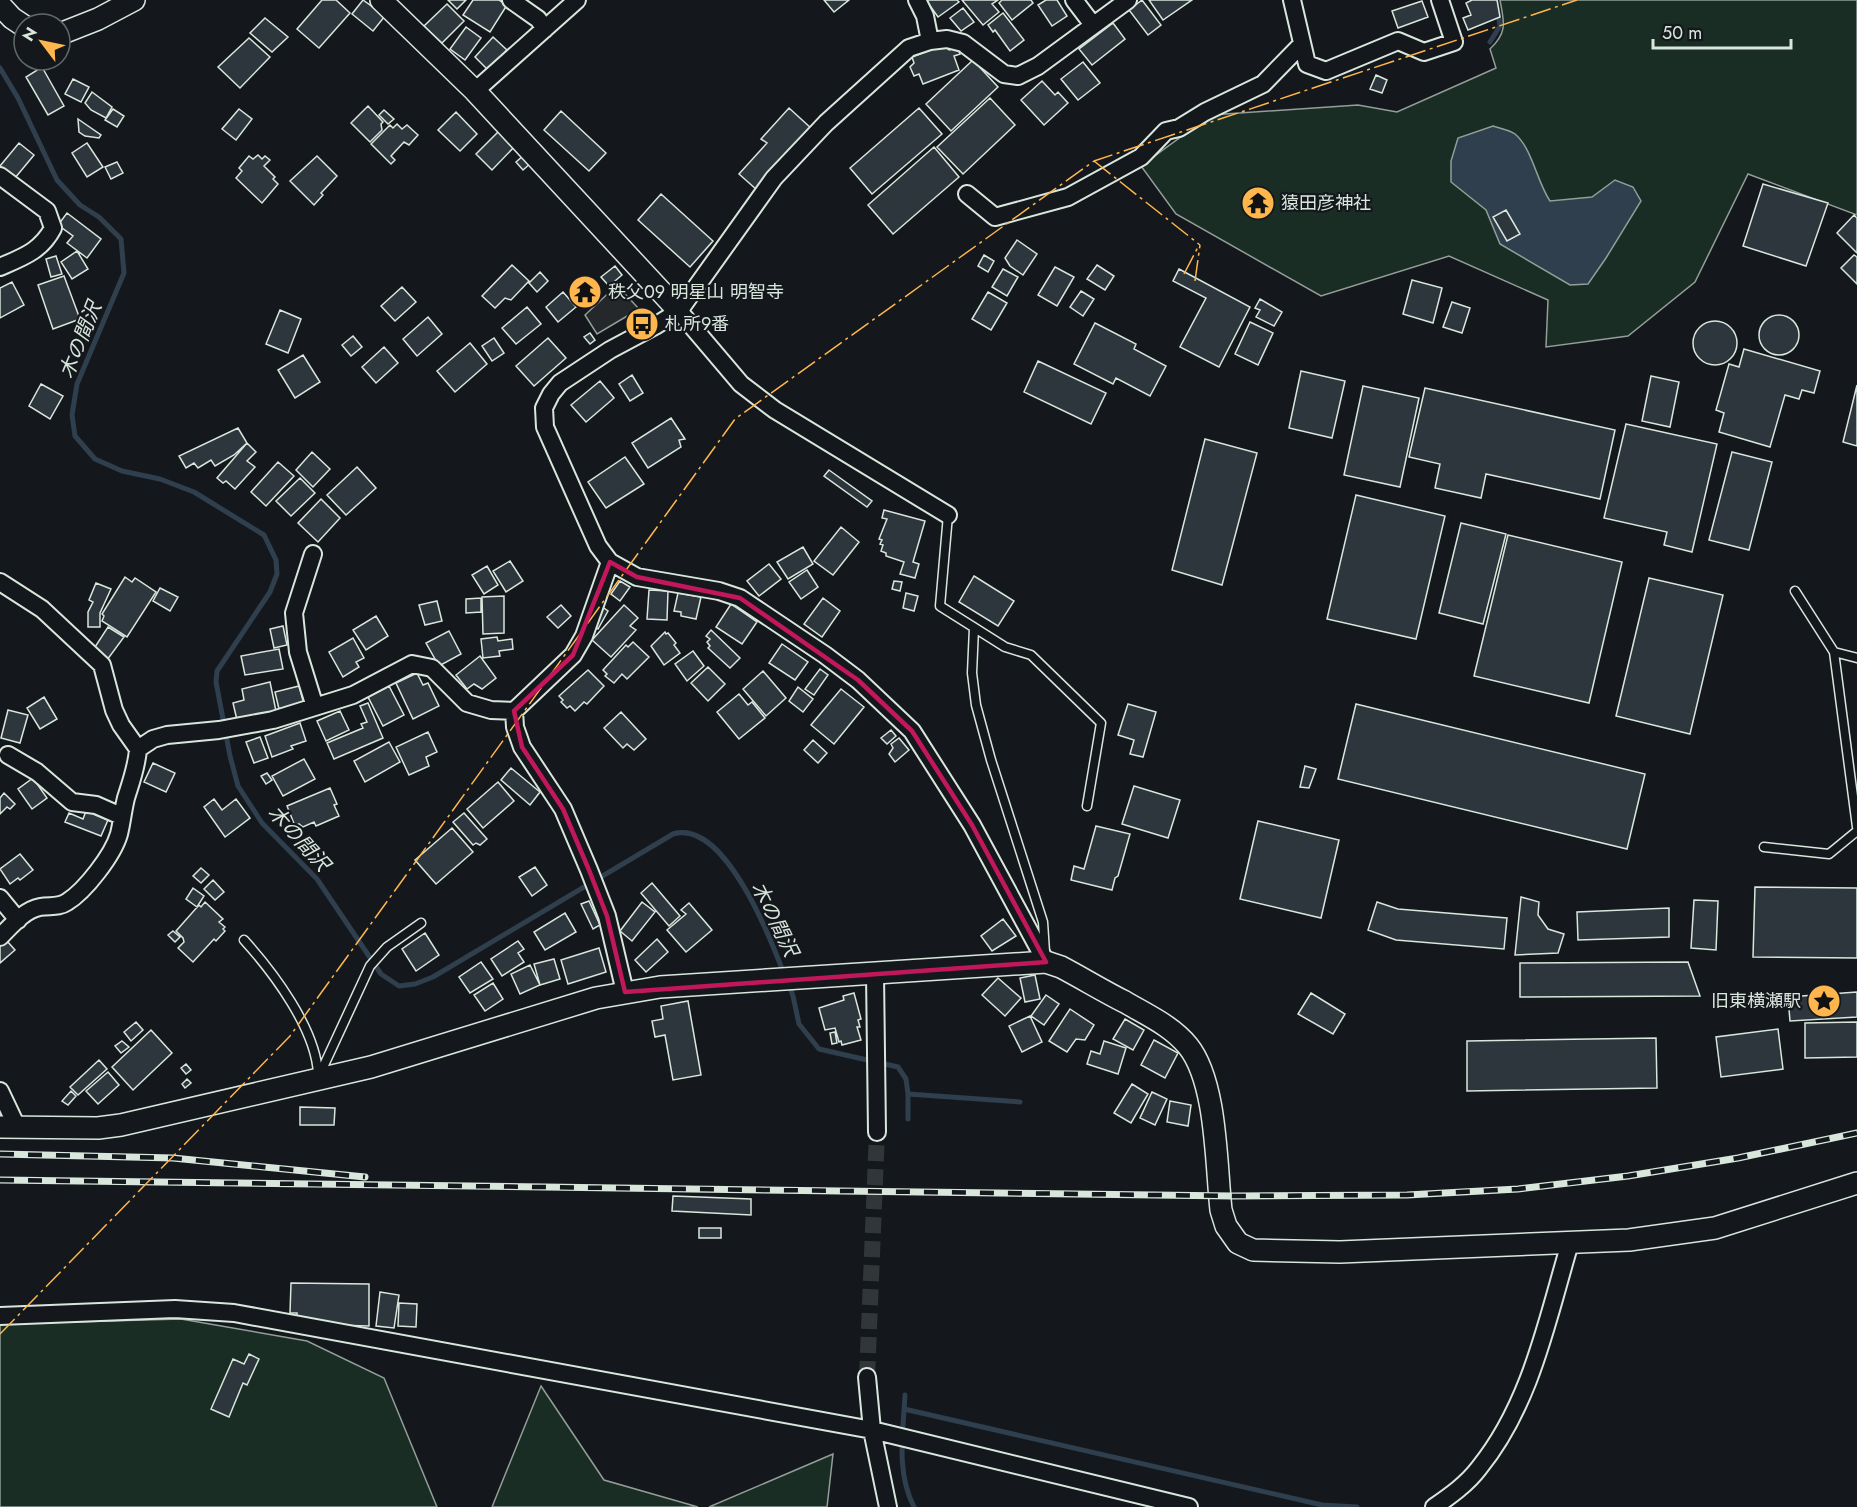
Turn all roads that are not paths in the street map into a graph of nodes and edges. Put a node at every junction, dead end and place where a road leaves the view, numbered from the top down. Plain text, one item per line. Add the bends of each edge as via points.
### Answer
1 (134, 0) edge
2 (381, 0) edge
3 (511, 0) edge
4 (577, 0) edge
5 (917, 0) edge
6 (1074, 0) edge
7 (1128, 0) edge
8 (1292, 0) edge
9 (1440, 0) edge
10 (0, 4) edge
11 (12, 18) edge
12 (1093, 25) junction
13 (545, 29) junction
14 (72, 30) edge
15 (930, 41) junction
16 (1302, 44) junction
17 (476, 91) junction
18 (0, 176) edge
19 (967, 194) dead end
20 (0, 267) edge
21 (679, 310) junction
22 (948, 515) joint
23 (313, 554) dead end
24 (610, 562) junction
25 (0, 582) edge
26 (1795, 591) dead end
27 (975, 628) junction
28 (1834, 652) junction
29 (1857, 658) edge
30 (315, 707) junction
31 (514, 711) junction
32 (138, 749) junction
33 (9, 755) dead end
34 (1087, 806) dead end
35 (121, 816) junction
36 (1857, 829) edge
37 (1764, 848) dead end
38 (0, 897) edge
39 (18, 920) junction
40 (421, 923) dead end
41 (0, 937) edge
42 (244, 940) dead end
43 (1046, 962) junction
44 (875, 974) junction
45 (625, 992) junction
46 (318, 1079) junction
47 (0, 1091) edge
48 (9, 1127) edge
49 (877, 1132) tunnel mouth
50 (1857, 1183) edge
51 (1570, 1243) junction
52 (0, 1316) edge
53 (867, 1377) tunnel mouth
54 (873, 1430) junction
55 (888, 1507) edge
56 (1189, 1507) edge
57 (1434, 1507) edge

1 - 14 street
2 - 17 street
3 - 13 street via 538,19
4 - 13 street
5 - 15 street
6 - 12 street
7 - 12 street
8 - 16 street
9 - 16 street via 1454,42 1424,52 1398,41 1326,71 1308,64
10 - 11 street
12 - 15 street via 1018,76 1004,74 963,43 947,39
13 - 17 street
15 - 21 street via 909,48 898,57 826,123 774,178
16 - 19 street via 1263,84 1166,131 1141,157 1068,197 995,217
17 - 21 street
18 - 20 street via 47,211 53,228 46,242
21 - 22 street via 741,384 775,410
21 - 24 street via 560,384 544,408 545,427 598,546
22 - 27 lane via 940,606
23 - 30 street via 294,613 298,652
24 - 31 street via 584,636 573,655
24 - 43 street via 637,577 740,598 858,680 912,731 972,825
25 - 32 street via 42,609 102,666 114,710
26 - 28 lane
27 - 34 lane via 1005,647 1032,655 1101,723
27 - 43 lane via 972,673 976,705 1043,922
28 - 29 lane
28 - 36 lane
30 - 31 street via 353,695 412,664 432,669 467,703
30 - 32 street via 273,720 167,735
31 - 45 street via 522,747 563,808 589,870 607,916
32 - 35 street
33 - 35 street via 37,772 72,802 96,805
35 - 39 street via 119,834 111,851 76,895 65,904 39,907
36 - 37 lane via 1829,854
38 - 39 street
39 - 41 street
40 - 46 lane via 387,946 370,966
42 - 46 lane via 282,986 314,1050
43 - 44 street
43 - 51 street via 1061,966 1155,1019 1189,1047 1201,1070 1211,1106 1221,1210 1238,1243 1253,1250 1301,1252
44 - 45 street
44 - 49 street
45 - 46 street
46 - 48 street via 121,1125
47 - 48 street
50 - 51 street via 1715,1228 1629,1240
51 - 57 street via 1526,1388 1508,1426 1479,1469
52 - 54 street via 175,1309 234,1313
53 - 54 street
54 - 55 street
54 - 56 street

